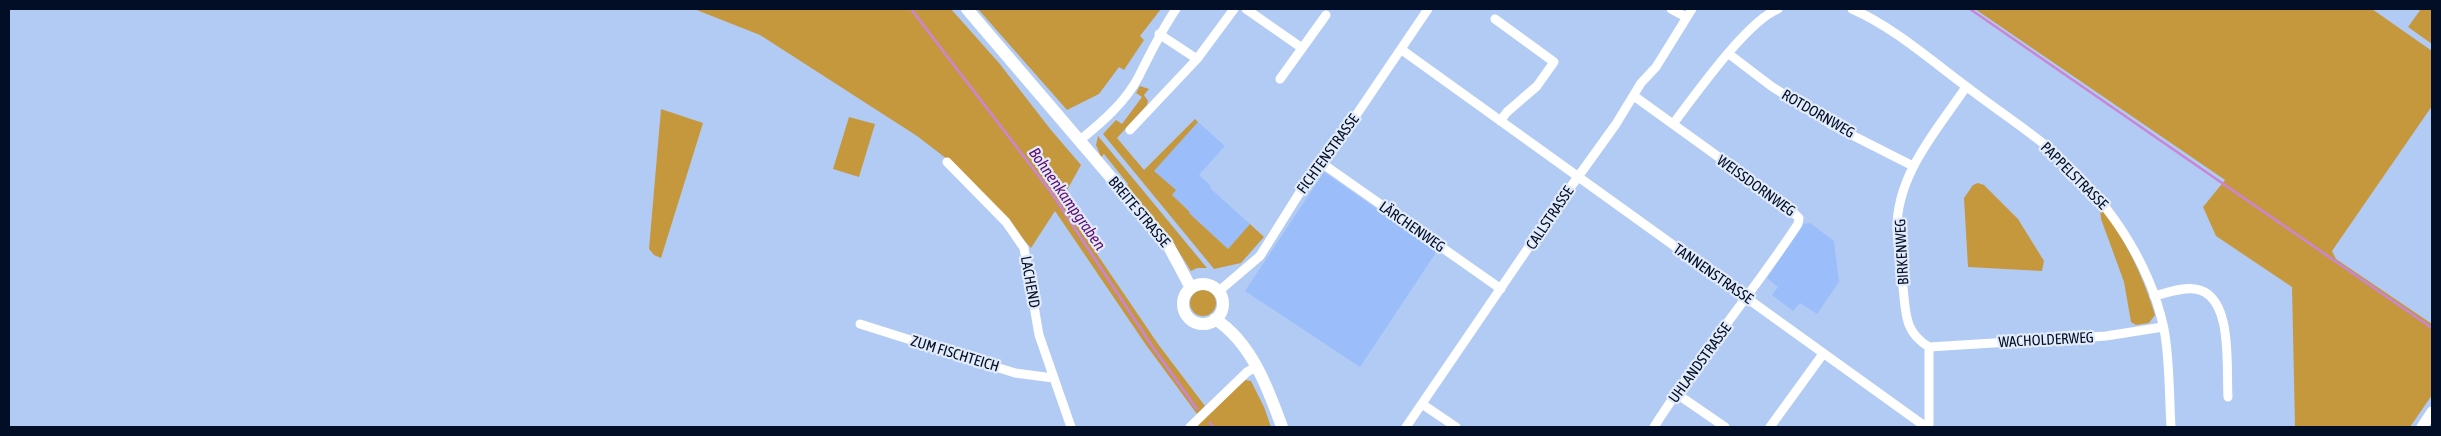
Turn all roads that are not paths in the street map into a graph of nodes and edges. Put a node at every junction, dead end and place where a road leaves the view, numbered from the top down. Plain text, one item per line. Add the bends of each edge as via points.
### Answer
1 (967, 9) edge
2 (1176, 9) edge
3 (1234, 9) edge
4 (1246, 9) edge
5 (1428, 9) edge
6 (1671, 9) edge
7 (1692, 9) edge
8 (1778, 9) edge
9 (1852, 9) edge
10 (1326, 15) dead end
11 (1686, 17) junction
12 (1495, 19) dead end
13 (1159, 34) junction
14 (1302, 48) junction
15 (1402, 50) junction
16 (1729, 54) junction
17 (1197, 59) junction
18 (1280, 79) dead end
19 (1966, 87) junction
20 (1634, 96) junction
21 (1500, 121) junction
22 (1673, 124) junction
23 (1130, 130) dead end
24 (1079, 141) junction
25 (946, 162) dead end
26 (1323, 164) junction
27 (1913, 166) junction
28 (1577, 178) junction
29 (1191, 288) junction
30 (1501, 289) junction
31 (1219, 291) junction
32 (2154, 296) junction
33 (1747, 298) junction
34 (1215, 319) junction
35 (860, 324) dead end
36 (2164, 328) junction
37 (1929, 347) junction
38 (1824, 354) junction
39 (1256, 367) junction
40 (1053, 378) junction
41 (1677, 394) junction
42 (2228, 397) dead end
43 (1422, 404) junction
44 (2432, 412) edge
45 (1071, 427) edge
46 (1190, 427) edge
47 (1282, 427) edge
48 (1406, 427) edge
49 (1456, 427) edge
50 (1654, 427) edge
51 (1725, 427) edge
52 (1770, 427) edge
53 (1927, 427) edge
54 (2171, 427) edge
55 (2422, 427) edge

1 - 24 main road, BREITE STRASSE
2 - 13 street
3 - 17 street
4 - 14 street
5 - 15 street, FICHTENSTRASSE
6 - 11 street
7 - 11 street, CALLSTRASSE
8 - 16 street via 1764,15
9 - 19 street, PAPPELSTRASSE via 1877,22
10 - 14 street
11 - 20 street, CALLSTRASSE via 1683,27
12 - 21 street via 1554,62 1537,86
13 - 17 street
13 - 24 street via 1138,77 1109,115
14 - 18 street
15 - 21 street, TANNENSTRASSE
15 - 26 street, FICHTENSTRASSE
16 - 22 street
16 - 27 street, ROTDORNWEG via 1771,86 1832,125
17 - 23 street
19 - 27 street, BIRKENWEG
19 - 32 street, PAPPELSTRASSE via 2050,149 2093,191 2128,239
20 - 22 street, WEISSDORNWEG
20 - 28 street, CALLSTRASSE
21 - 28 street, TANNENSTRASSE
22 - 33 street, WEISSDORNWEG via 1800,218
24 - 29 main road, BREITE STRASSE via 1167,243
25 - 40 street, LACHEND via 1006,222 1024,248 1040,335
26 - 30 street, LÄRCHENWEG
26 - 31 street, FICHTENSTRASSE via 1307,181 1260,256
27 - 37 street, BIRKENWEG via 1901,196 1897,228 1907,320 1912,334
28 - 30 street, CALLSTRASSE
28 - 33 street, TANNENSTRASSE
29 - 31 main road via 1204,284
29 - 34 main road via 1183,301 1187,316 1201,323
30 - 43 street, CALLSTRASSE
31 - 34 main road via 1223,304
32 - 36 street, PAPPELSTRASSE
32 - 42 street via 2194,289 2208,293 2220,307 2224,320
33 - 38 street, TANNENSTRASSE
33 - 41 street, UHLANDSTRASSE
34 - 39 main road via 1243,344
35 - 40 street, ZUM FISCHTEICH via 1015,372
36 - 37 street, WACHOLDERWEG via 2106,336
36 - 54 street, PAPPELSTRASSE
37 - 53 street
38 - 52 street
38 - 53 street, TANNENSTRASSE
39 - 46 street
39 - 47 main road
40 - 45 street, LACHEND
41 - 50 street, UHLANDSTRASSE
41 - 51 street
43 - 48 street, CALLSTRASSE
43 - 49 street
44 - 55 street

